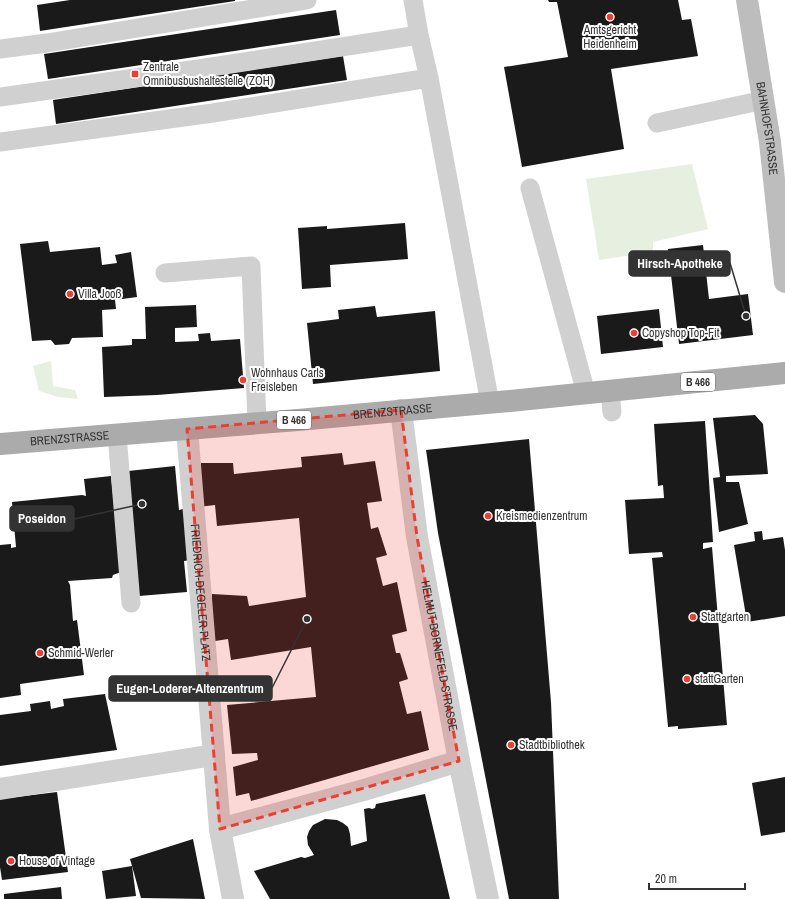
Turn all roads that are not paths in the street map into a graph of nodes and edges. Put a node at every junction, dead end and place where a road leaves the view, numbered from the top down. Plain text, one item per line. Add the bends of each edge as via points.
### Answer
1 (307, 0) edge
2 (414, 0) edge
3 (747, 0) edge
4 (419, 35) junction
5 (0, 49) edge
6 (429, 78) junction
7 (0, 97) edge
8 (764, 100) junction
9 (657, 123) dead end
10 (0, 142) edge
11 (780, 182) edge
12 (530, 188) dead end
13 (165, 273) dead end
14 (785, 282) edge
15 (785, 373) edge
16 (586, 393) junction
17 (490, 403) junction
18 (400, 410) junction
19 (257, 423) junction
20 (187, 429) junction
21 (117, 435) junction
22 (0, 444) edge
23 (131, 603) dead end
24 (214, 755) junction
25 (459, 761) junction
26 (0, 789) edge
27 (220, 829) junction
28 (233, 899) edge
29 (488, 899) edge

1 - 5 lane
2 - 4 lane
3 - 8 main road, BAHNHOFSTRASSE
4 - 6 lane
4 - 7 lane
6 - 10 lane via 213,113
6 - 17 lane
8 - 9 lane
8 - 11 main road, BAHNHOFSTRASSE
11 - 14 main road, BAHNHOFSTRASSE
12 - 16 lane
13 - 19 lane via 251,266
15 - 16 main road, BRENZSTRASSE / B 466 via 611,401
16 - 17 main road, BRENZSTRASSE / B 466
17 - 18 main road, BRENZSTRASSE / B 466
18 - 19 main road, BRENZSTRASSE / B 466
18 - 25 street, HELMUT-BORNEFELD-STRASSE via 417,537
19 - 20 main road, BRENZSTRASSE / B 466
20 - 21 main road, BRENZSTRASSE / B 466
20 - 24 street, FRIEDRICH-DEGELER-PLATZ
21 - 22 main road, BRENZSTRASSE / B 466
21 - 23 lane
24 - 26 street
24 - 27 street, FRIEDRICH-DEGELER-PLATZ
25 - 27 street
25 - 29 street, HELMUT-BORNEFELD-STRASSE
27 - 28 street, FRIEDRICH-DEGELER-PLATZ

